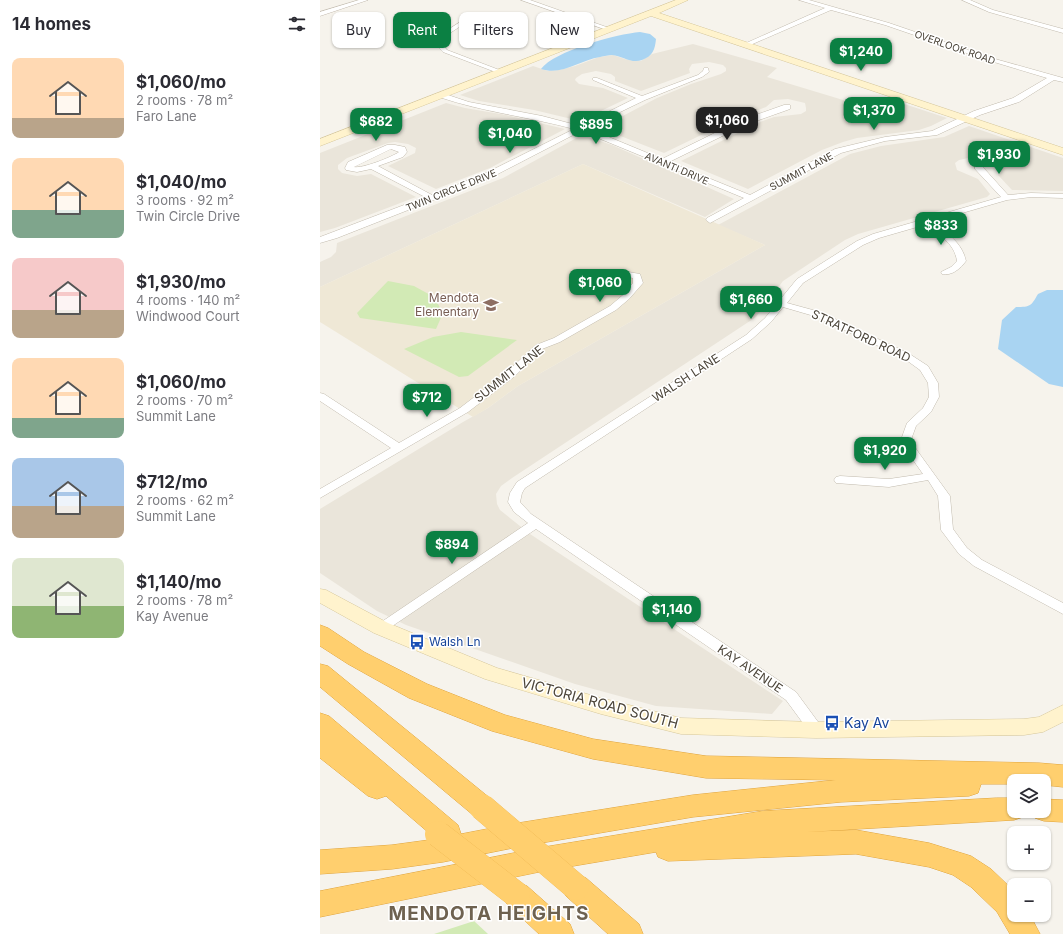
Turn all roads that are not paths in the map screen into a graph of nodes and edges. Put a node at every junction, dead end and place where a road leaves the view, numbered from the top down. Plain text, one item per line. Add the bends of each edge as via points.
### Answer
1 (365, 0) edge
2 (524, 0) edge
3 (684, 0) edge
4 (802, 0) edge
5 (965, 0) edge
6 (831, 8) junction
7 (651, 12) junction
8 (320, 14) edge
9 (459, 25) edge
10 (608, 29) junction
11 (1063, 31) edge
12 (746, 45) junction
13 (706, 68) dead end
14 (500, 72) junction
15 (1053, 78) junction
16 (595, 79) dead end
17 (1063, 80) edge
18 (442, 95) junction
19 (642, 98) junction
20 (787, 108) dead end
21 (965, 119) junction
22 (582, 129) junction
23 (320, 143) edge
24 (1063, 152) edge
25 (663, 162) junction
26 (372, 166) junction
27 (978, 167) dead end
28 (1063, 196) edge
29 (432, 198) junction
30 (750, 198) junction
31 (1006, 198) junction
32 (710, 220) dead end
33 (925, 222) junction
34 (320, 240) edge
35 (945, 272) dead end
36 (580, 280) dead end
37 (781, 304) junction
38 (320, 396) edge
39 (398, 448) junction
40 (931, 476) junction
41 (840, 480) dead end
42 (320, 494) edge
43 (536, 523) junction
44 (320, 595) edge
45 (1063, 609) edge
46 (381, 628) junction
47 (320, 634) edge
48 (320, 673) edge
49 (320, 678) edge
50 (353, 700) junction
51 (1063, 713) edge
52 (320, 722) edge
53 (816, 730) junction
54 (320, 744) edge
55 (1063, 776) edge
56 (1007, 783) edge
57 (1051, 784) edge
58 (1063, 784) edge
59 (1007, 809) edge
60 (1051, 810) edge
61 (1063, 811) edge
62 (443, 834) junction
63 (392, 857) junction
64 (544, 859) junction
65 (320, 862) edge
66 (320, 876) edge
67 (1007, 903) edge
68 (320, 904) edge
69 (1018, 922) edge
70 (560, 934) edge
71 (629, 934) edge
72 (1026, 934) edge

1 - 8 street
2 - 10 street
3 - 7 street
4 - 6 street, OVERLOOK ROAD
5 - 11 street via 991,11
6 - 12 street
6 - 15 street, OVERLOOK ROAD
7 - 10 street
7 - 12 street
9 - 14 street via 442,37 439,41 440,46
10 - 14 street
12 - 21 street
13 - 19 street, TWIN CIRCLE DRIVE via 706,72 700,76
14 - 18 street
15 - 17 street, OVERLOOK ROAD
15 - 21 street, SUMMIT LANE via 1016,100
16 - 19 street
18 - 22 street, AVANTI DRIVE via 467,104 542,118
18 - 23 street
19 - 22 street, TWIN CIRCLE DRIVE
20 - 25 street via 742,123
21 - 24 street
21 - 30 street, SUMMIT LANE via 934,133 885,139 838,151
22 - 25 street, AVANTI DRIVE
22 - 29 street, TWIN CIRCLE DRIVE via 489,175
25 - 30 street, AVANTI DRIVE
26 - 26 street via 400,155 402,149 390,148 349,166 352,170
26 - 29 street
27 - 31 street
28 - 31 street, WALSH LANE via 1032,195
29 - 34 street, TWIN CIRCLE DRIVE
30 - 32 street, SUMMIT LANE
31 - 33 street, WALSH LANE
33 - 35 street via 952,241 961,252 962,261 954,269
33 - 37 street, WALSH LANE via 860,243 800,281
36 - 39 street, SUMMIT LANE via 602,274 624,273 637,276 638,283 612,308 558,340 539,347 511,374 464,410
37 - 40 street, STRATFORD ROAD via 817,314 905,355 924,368 933,383 934,397 927,410 911,425 907,438 911,450
37 - 43 street, WALSH LANE via 749,337 521,485 514,502 518,509
38 - 39 street
39 - 42 street, SUMMIT LANE
40 - 41 street via 889,482
40 - 45 street, STRATFORD ROAD via 944,496 947,530 963,551 978,563
43 - 46 street
43 - 53 street, KAY AVENUE via 791,696
44 - 46 street, VICTORIA ROAD SOUTH
46 - 53 street, VICTORIA ROAD SOUTH via 492,674 681,726
47 - 55 highway via 356,658 418,691 500,724 593,749 706,767
48 - 50 highway
49 - 50 highway
50 - 71 highway, bridge
51 - 53 street, VICTORIA ROAD SOUTH via 1043,724 1024,727
52 - 62 highway
54 - 62 highway
56 - 63 highway via 841,791 693,806 464,847
57 - 58 highway
59 - 64 highway via 763,823
60 - 61 highway
62 - 70 highway, bridge
63 - 65 highway
63 - 66 highway
64 - 67 highway via 632,850 856,842 929,855 961,865 981,878
64 - 68 highway
69 - 72 highway

